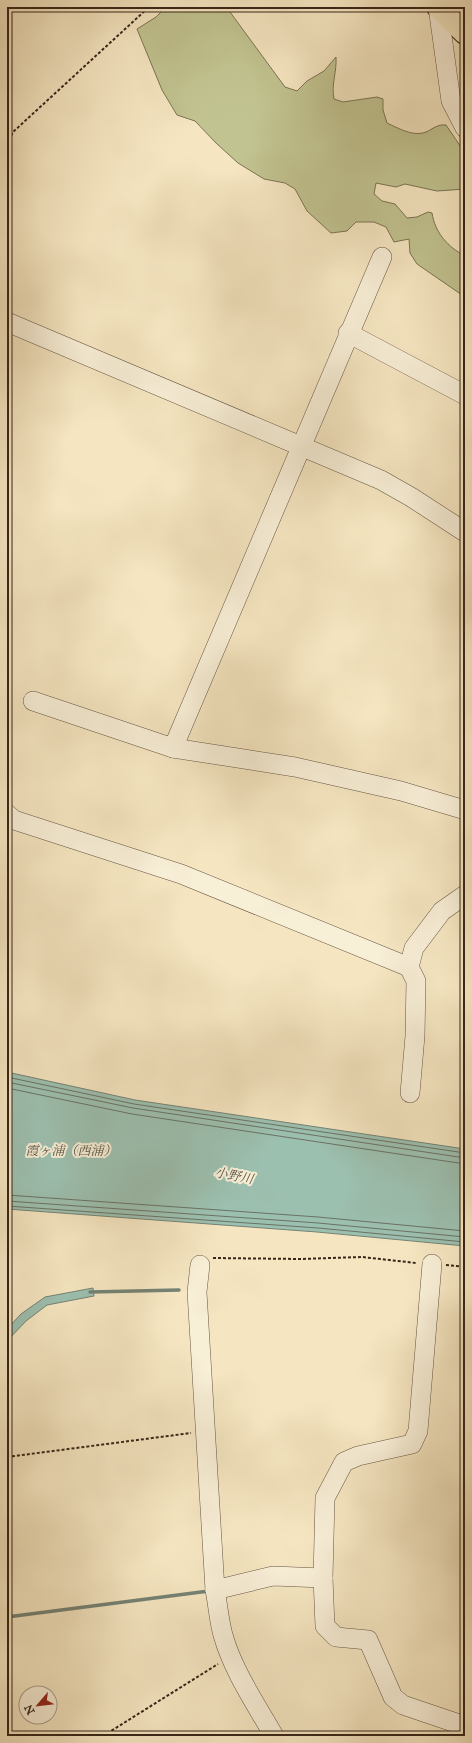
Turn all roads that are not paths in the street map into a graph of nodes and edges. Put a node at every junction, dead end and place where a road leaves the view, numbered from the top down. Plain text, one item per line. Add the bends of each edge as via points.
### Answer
1 (438, 7) edge
2 (465, 33) edge
3 (465, 128) edge
4 (382, 257) dead end
5 (7, 322) edge
6 (348, 333) junction
7 (465, 395) edge
8 (301, 447) junction
9 (465, 532) edge
10 (33, 701) dead end
11 (173, 748) junction
12 (465, 810) edge
13 (7, 814) edge
14 (465, 895) edge
15 (409, 967) junction
16 (410, 1093) dead end
17 (432, 1264) road end
18 (200, 1265) road end
19 (323, 1578) junction
20 (215, 1590) junction
21 (465, 1726) edge
22 (274, 1736) edge

1 - 2 main road
1 - 3 street via 452,101
4 - 6 street
5 - 8 street
6 - 7 street
6 - 8 street
8 - 9 street via 381,480
8 - 11 street
10 - 11 street
11 - 12 street via 295,767 401,791
13 - 15 street via 14,820 181,874
14 - 15 street via 442,911 414,948
15 - 16 street via 416,982
17 - 19 street via 418,1431 412,1444 358,1456 344,1462 326,1498
18 - 20 street via 197,1292
19 - 20 street via 273,1576
19 - 21 street via 325,1626 336,1637 368,1640 393,1698 403,1705
20 - 22 street via 223,1635 231,1656

